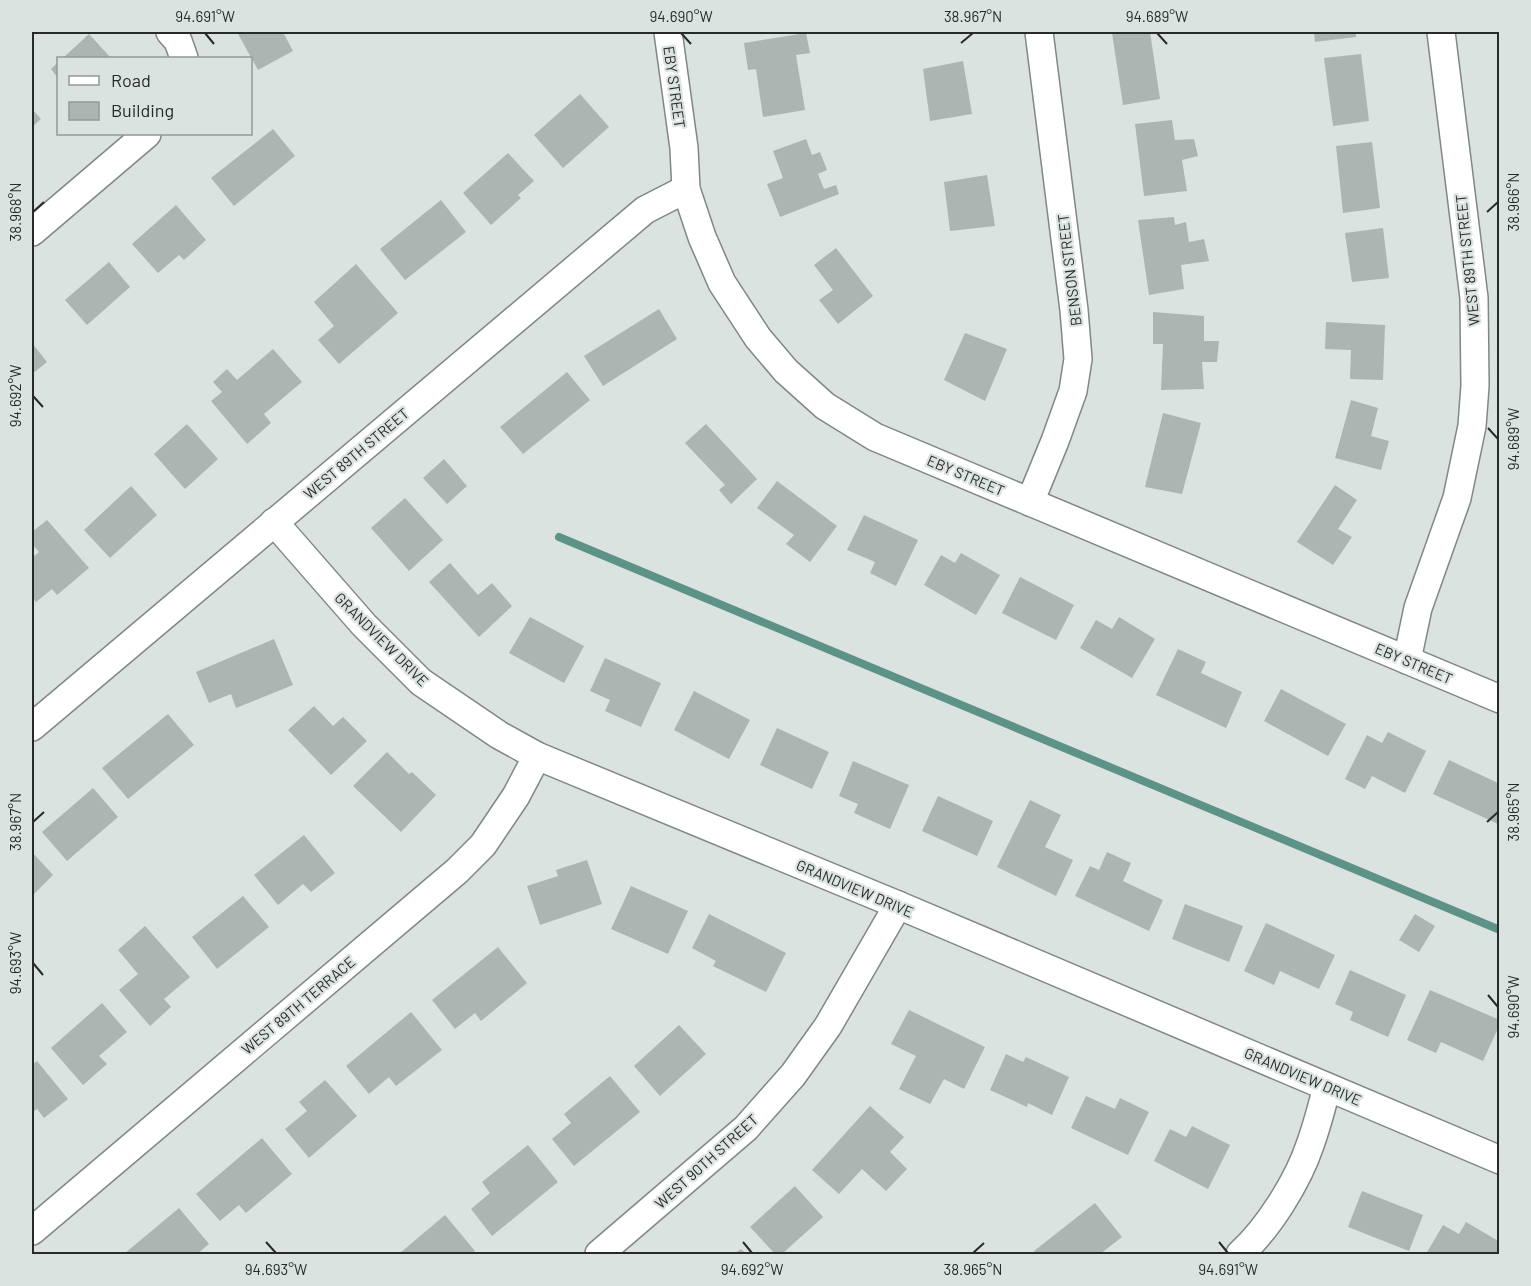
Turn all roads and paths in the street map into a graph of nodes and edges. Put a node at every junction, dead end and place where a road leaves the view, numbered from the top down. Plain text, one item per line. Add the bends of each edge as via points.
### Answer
1 (170, 32) edge
2 (668, 32) edge
3 (1039, 32) edge
4 (1441, 32) edge
5 (184, 57) edge
6 (146, 135) edge
7 (686, 189) junction
8 (32, 232) edge
9 (1030, 502) junction
10 (274, 522) junction
11 (1407, 660) junction
12 (1500, 699) edge
13 (32, 727) edge
14 (537, 756) junction
15 (898, 906) junction
16 (1327, 1086) junction
17 (1500, 1160) edge
18 (32, 1231) edge
19 (599, 1254) edge
20 (1240, 1254) edge

1 - 5 street
2 - 7 street, EBY STREET
3 - 9 street, BENSON STREET via 1078,359 1073,391
4 - 11 street, WEST 89TH STREET via 1474,298 1475,386 1472,426 1457,498 1418,608
6 - 8 street
7 - 9 street, EBY STREET via 722,283 758,338 786,371 825,405 875,437
7 - 10 street, WEST 89TH STREET via 645,210
9 - 11 street, EBY STREET
10 - 13 street, WEST 89TH STREET
10 - 14 street, GRANDVIEW DRIVE via 364,625 422,682
11 - 12 street, EBY STREET
14 - 15 street, GRANDVIEW DRIVE
14 - 18 street, WEST 89TH TERRACE via 483,845 457,871
15 - 16 street, GRANDVIEW DRIVE
15 - 19 street, WEST 90TH STREET via 828,1026 793,1075 746,1128
16 - 17 street, GRANDVIEW DRIVE
16 - 20 street via 1310,1147 1295,1180 1281,1204

